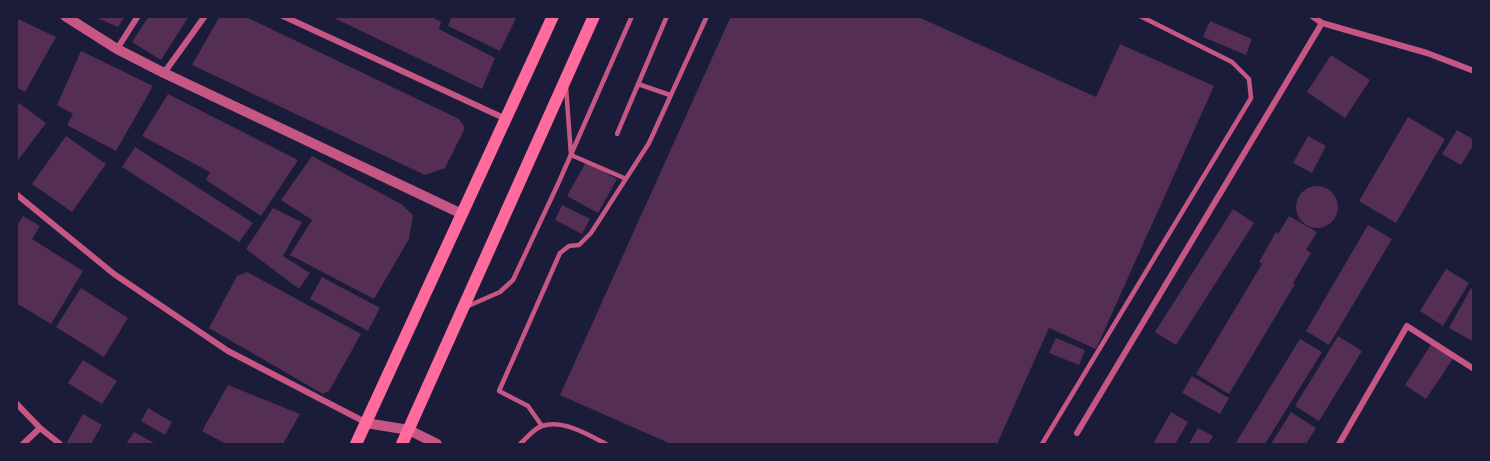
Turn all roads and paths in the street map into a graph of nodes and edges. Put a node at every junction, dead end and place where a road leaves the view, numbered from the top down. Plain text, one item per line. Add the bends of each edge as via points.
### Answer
1 (65, 16) edge
2 (138, 16) edge
3 (205, 16) edge
4 (283, 16) edge
5 (553, 16) edge
6 (594, 16) edge
7 (632, 16) edge
8 (668, 16) edge
9 (707, 16) edge
10 (1140, 16) edge
11 (1312, 16) edge
12 (1322, 23) junction
13 (117, 49) junction
14 (1473, 71) edge
15 (164, 73) junction
16 (565, 81) junction
17 (638, 84) junction
18 (670, 95) junction
19 (506, 119) junction
20 (617, 134) dead end
21 (571, 155) junction
22 (624, 178) junction
23 (16, 194) edge
24 (462, 214) junction
25 (463, 307) junction
26 (1473, 369) edge
27 (16, 403) edge
28 (366, 423) junction
29 (542, 426) junction
30 (40, 428) junction
31 (409, 430) junction
32 (1077, 434) dead end
33 (23, 444) edge
34 (60, 444) edge
35 (356, 444) edge
36 (402, 444) edge
37 (437, 444) edge
38 (520, 444) edge
39 (606, 444) edge
40 (1042, 444) edge
41 (1339, 444) edge

1 - 13 street
2 - 13 street
3 - 15 street
4 - 19 street
5 - 19 main road
6 - 16 main road
7 - 21 lane
8 - 17 lane
9 - 18 lane
10 - 40 lane via 1233,62 1249,79 1251,98
11 - 12 street
12 - 14 street via 1427,53
12 - 32 street
13 - 15 street
15 - 24 street
16 - 21 lane
16 - 25 main road
17 - 18 lane
17 - 20 lane
18 - 22 lane via 649,143
19 - 24 main road
21 - 22 lane
21 - 25 lane via 513,280 500,292
22 - 29 lane via 591,233 579,245 560,253 499,391 528,406
23 - 28 street via 114,274 228,351
24 - 28 main road
25 - 31 main road
26 - 41 street via 1407,326
27 - 30 street
28 - 31 street
28 - 35 main road
29 - 38 lane
29 - 39 lane via 563,425
30 - 33 street
30 - 34 street
31 - 36 main road
31 - 37 street

